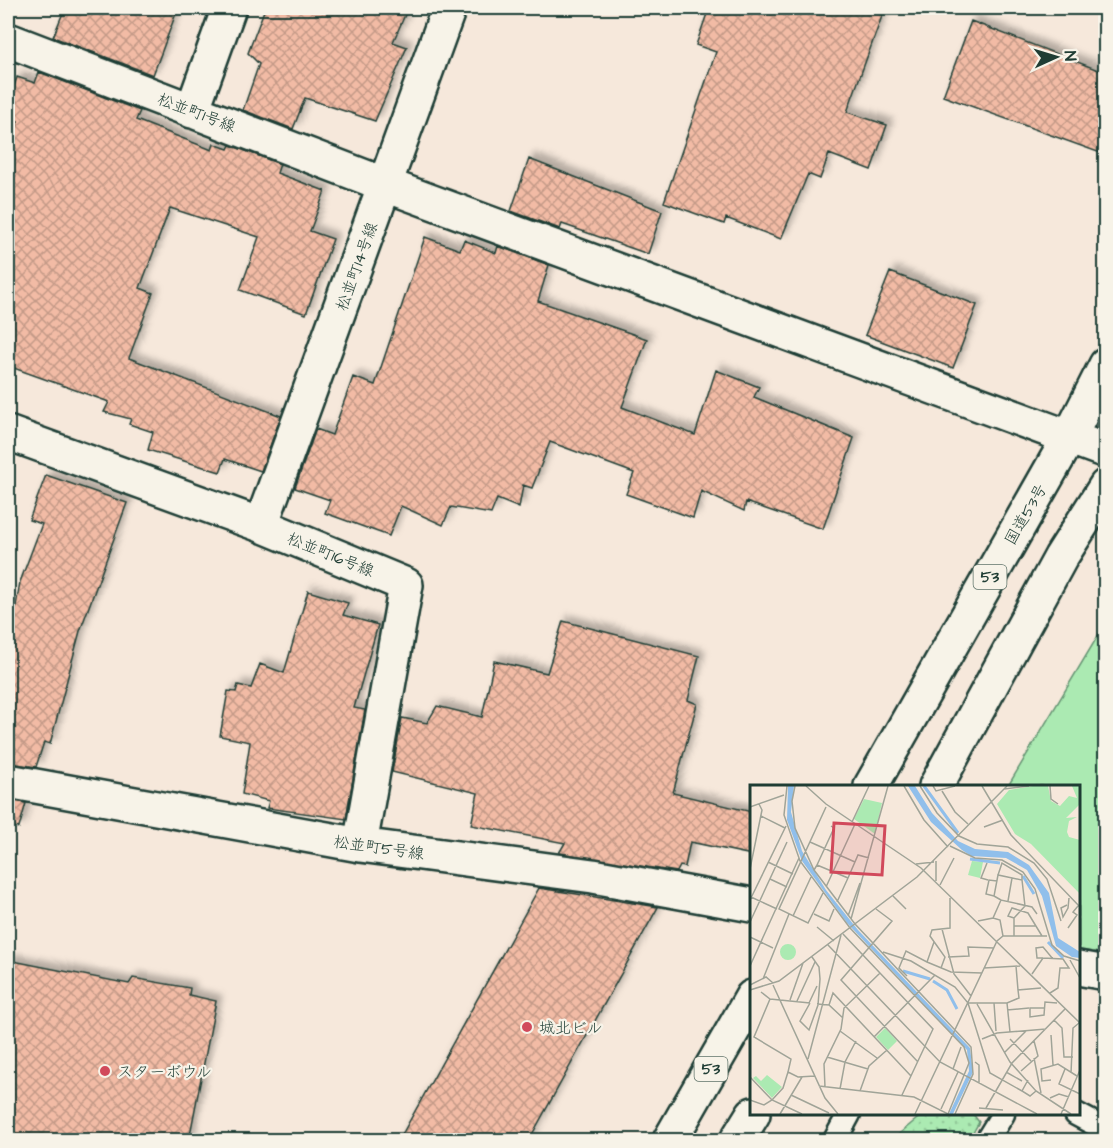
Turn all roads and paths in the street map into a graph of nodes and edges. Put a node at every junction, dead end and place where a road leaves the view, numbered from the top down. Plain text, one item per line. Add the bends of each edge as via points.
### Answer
1 (229, 8) edge
2 (449, 8) edge
3 (8, 40) edge
4 (192, 111) junction
5 (386, 185) junction
6 (1103, 376) edge
7 (8, 433) edge
8 (1070, 436) junction
9 (1106, 451) edge
10 (1106, 486) edge
11 (261, 525) junction
12 (8, 781) edge
13 (872, 785) edge
14 (937, 785) edge
15 (360, 845) junction
16 (750, 905) edge
17 (1080, 968) edge
18 (1106, 973) edge
19 (750, 1000) edge
20 (752, 1115) edge
21 (848, 1115) edge
22 (1002, 1115) edge
23 (1080, 1115) edge
24 (1106, 1130) edge
25 (670, 1140) edge
26 (737, 1140) edge
27 (835, 1140) edge
28 (987, 1140) edge

1 - 4 main road
2 - 5 main road, 松並町14号線
3 - 4 main road, 松並町1号線
4 - 5 main road, 松並町1号線
5 - 8 main road, 松並町1号線
5 - 11 main road, 松並町14号線
6 - 8 main road, 国道53号 / 53
7 - 11 main road, 松並町16号線
8 - 9 main road, 松並町1号線
8 - 13 main road, 国道53号 / 53
10 - 14 main road via 1061,557
11 - 15 main road, 松並町16号線 via 406,585
12 - 15 main road, 松並町5号線
15 - 16 main road, 松並町5号線 via 593,876
17 - 18 main road
19 - 25 main road, 53
20 - 26 main road
21 - 27 lane
22 - 28 lane
23 - 24 lane

